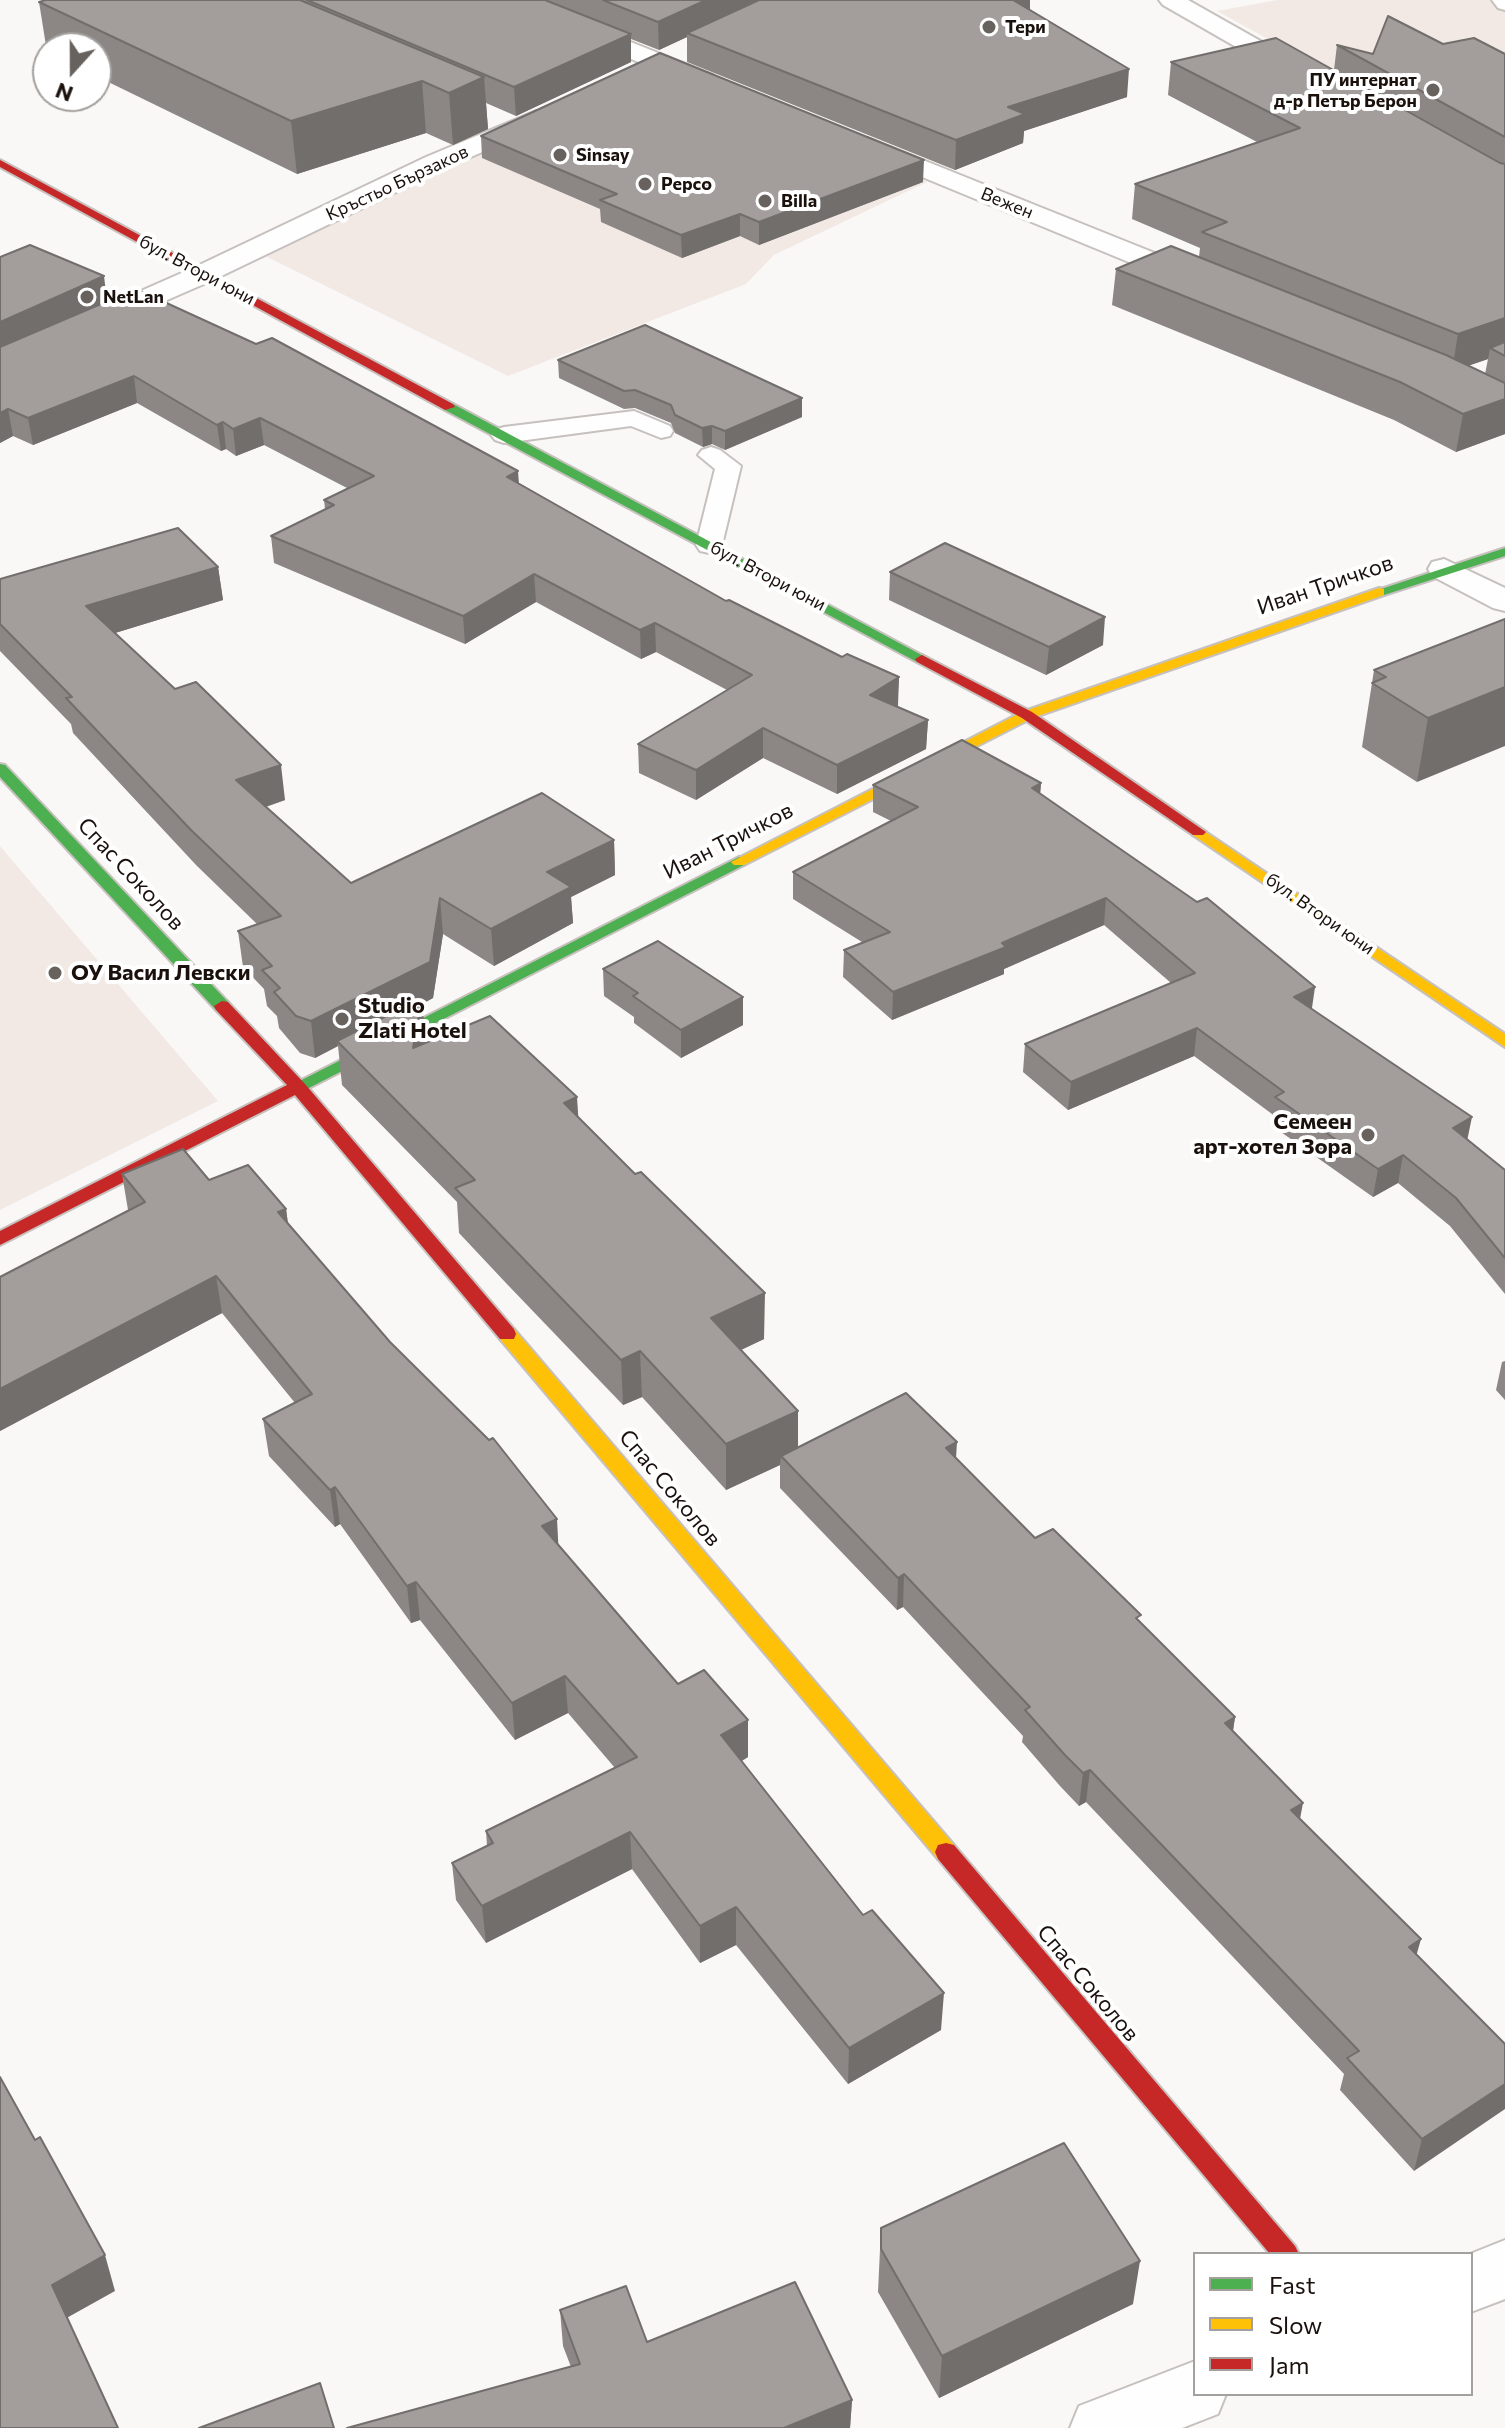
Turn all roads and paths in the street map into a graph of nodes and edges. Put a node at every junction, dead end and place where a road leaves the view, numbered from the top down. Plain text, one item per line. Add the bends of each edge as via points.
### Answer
1 (506, 0) edge
2 (1171, 0) edge
3 (687, 49) edge
4 (660, 62) junction
5 (631, 75) edge
6 (1324, 87) edge
7 (734, 92) edge
8 (560, 109) edge
9 (490, 117) dead end
10 (517, 129) junction
11 (851, 139) edge
12 (0, 163) edge
13 (203, 274) junction
14 (1218, 288) edge
15 (0, 364) edge
16 (661, 431) dead end
17 (504, 435) junction
18 (711, 455) dead end
19 (709, 545) junction
20 (1505, 552) edge
21 (1444, 569) junction
22 (1505, 601) edge
23 (1027, 715) junction
24 (0, 768) edge
25 (1505, 1042) edge
26 (299, 1088) junction
27 (0, 1239) edge
28 (1284, 2252) edge
29 (1505, 2269) edge
30 (1473, 2282) edge
31 (1193, 2393) edge
32 (1102, 2428) edge

1 - 4 street
2 - 6 street
3 - 4 street
4 - 5 street
4 - 7 street
8 - 10 street, Кръстьо Бързаков
9 - 10 street
10 - 13 street, Кръстьо Бързаков
11 - 14 street, Вежен
12 - 13 street, бул. Втори юни
13 - 15 street, Кръстьо Бързаков
13 - 17 street, бул. Втори юни
16 - 17 lane via 634,418
17 - 19 street, бул. Втори юни
18 - 19 lane via 728,466
19 - 23 street, бул. Втори юни
20 - 21 street, Иван Тричков
21 - 22 street
21 - 23 street, Иван Тричков
23 - 25 street, бул. Втори юни
23 - 26 street, Иван Тричков
24 - 26 street, Спас Соколов
26 - 27 street, Иван Тричков
26 - 28 street, Спас Соколов
29 - 30 street
31 - 32 street

